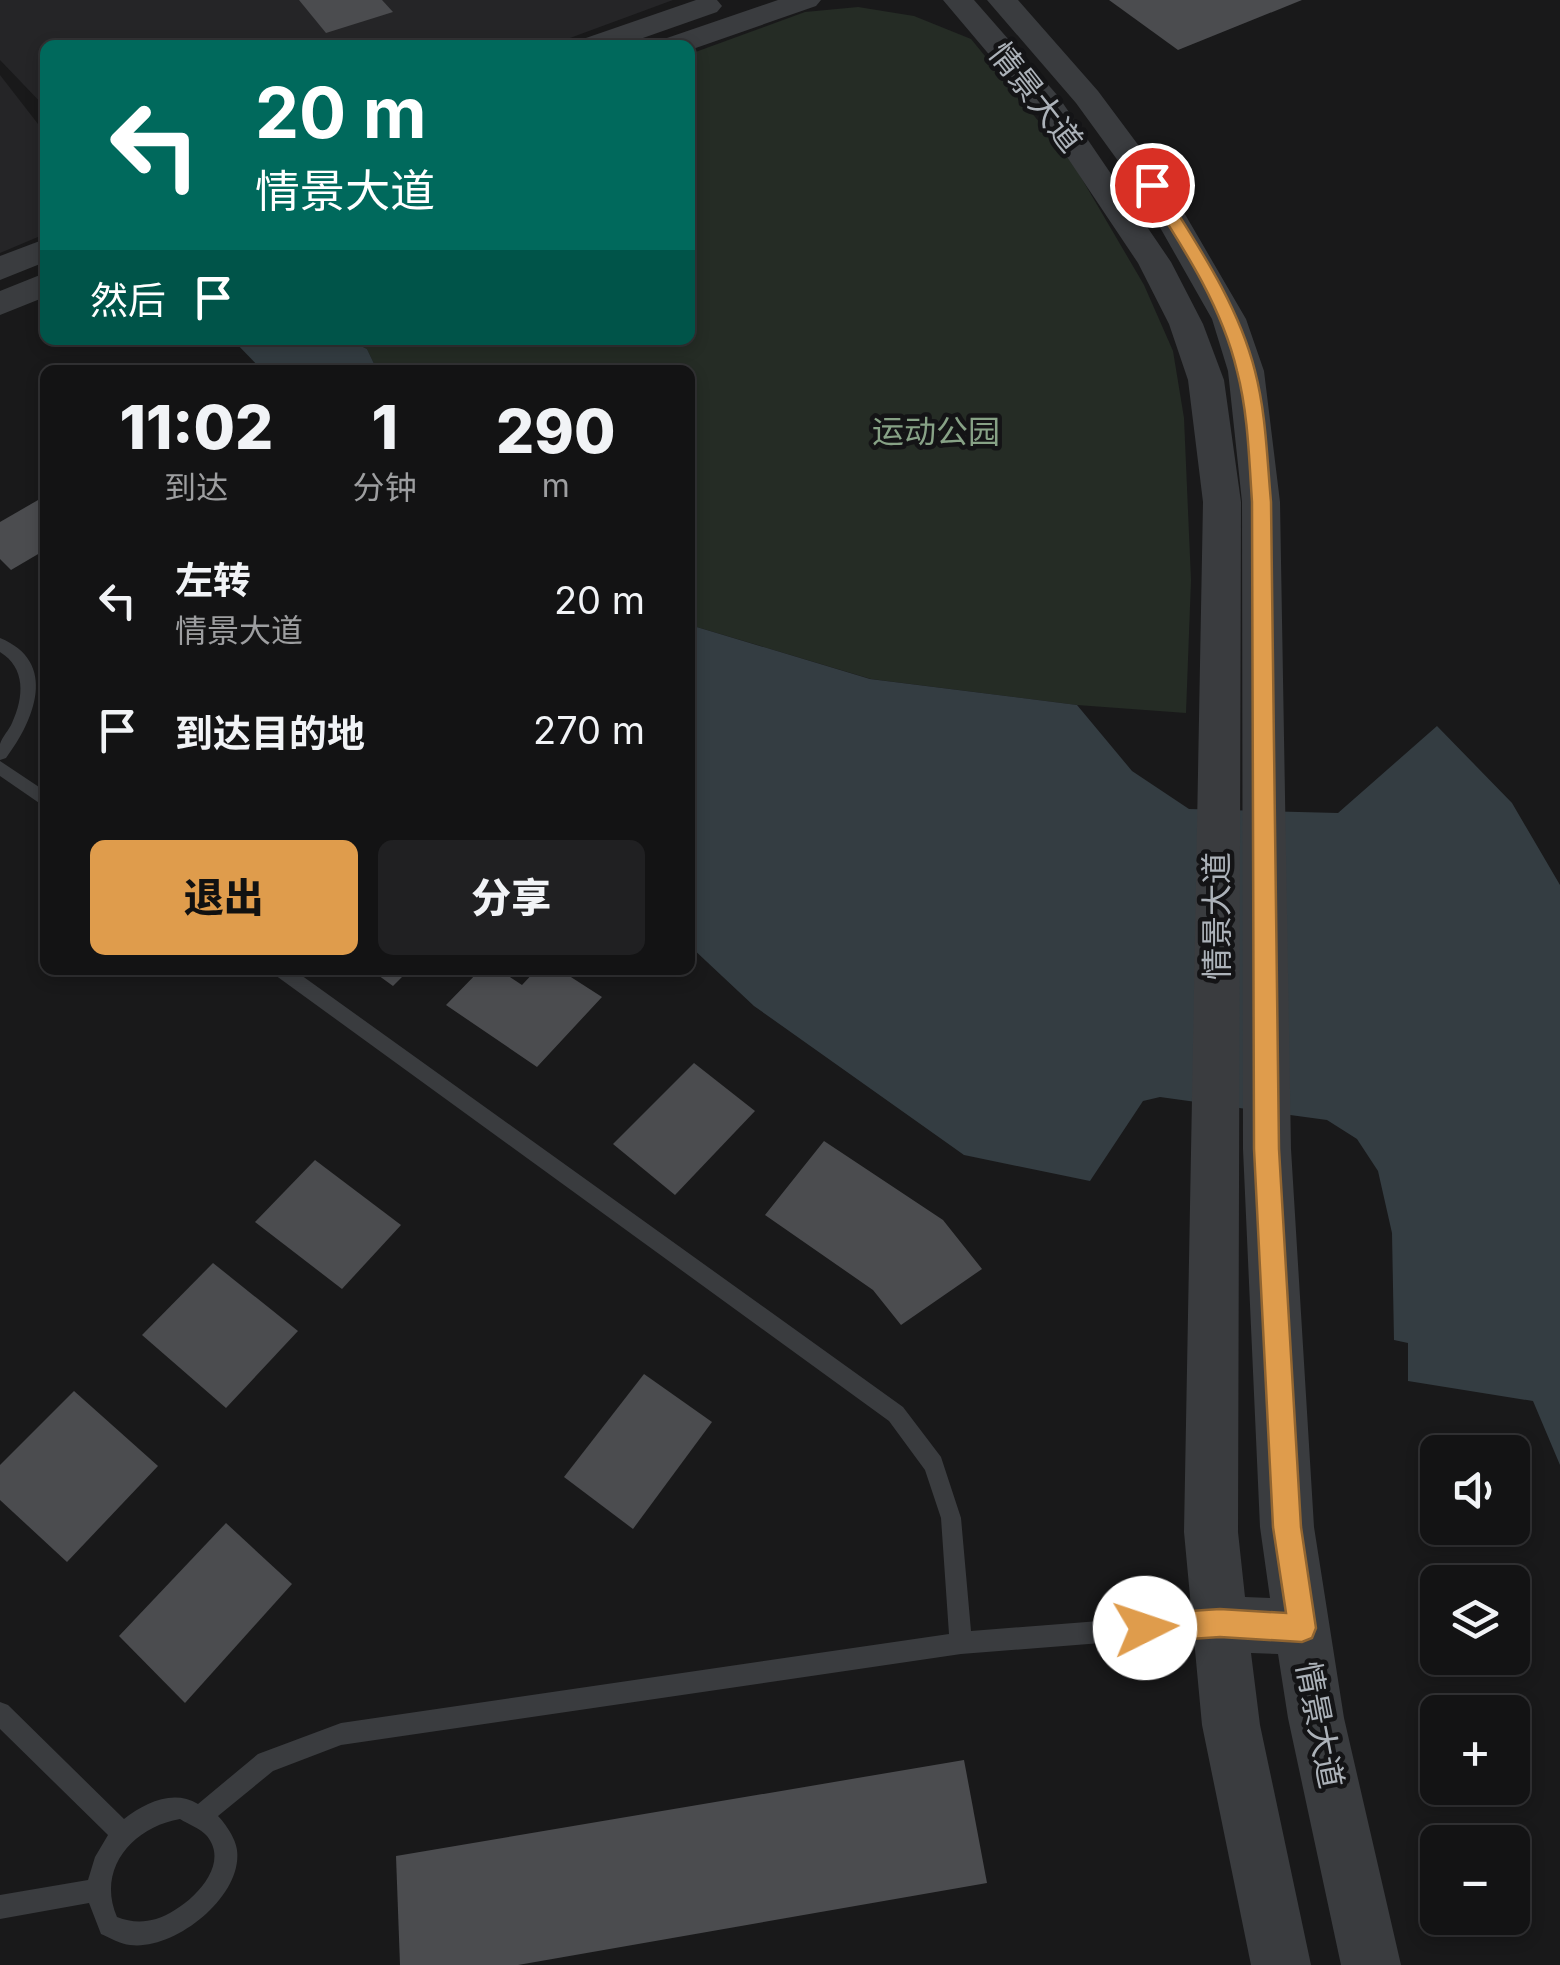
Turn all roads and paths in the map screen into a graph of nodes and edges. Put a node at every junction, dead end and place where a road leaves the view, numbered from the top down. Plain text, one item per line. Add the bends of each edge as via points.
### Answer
1 (723, 0) edge
2 (806, 0) edge
3 (958, 0) edge
4 (1002, 0) edge
5 (608, 40) edge
6 (690, 40) edge
7 (40, 251) edge
8 (0, 269) edge
9 (40, 286) edge
10 (0, 304) edge
11 (1229, 319) junction
12 (1186, 324) junction
13 (0, 644) edge
14 (0, 754) edge
15 (0, 767) edge
16 (40, 796) edge
17 (288, 975) edge
18 (1220, 1623) junction
19 (1302, 1628) junction
20 (962, 1643) junction
21 (0, 1714) edge
22 (202, 1815) junction
23 (122, 1832) junction
24 (98, 1890) junction
25 (0, 1907) edge
26 (1280, 1965) edge
27 (1371, 1965) edge

1 - 5 street
2 - 6 street
3 - 12 street, 情景大道 via 1047,103 1154,262
4 - 11 street, 情景大道 via 1152,185
7 - 8 street
9 - 10 street
11 - 12 street
11 - 19 street, 情景大道 via 1246,371 1261,502 1266,1149 1287,1527
12 - 18 street, 情景大道 via 1206,380 1222,502 1211,1532
13 - 14 lane via 26,671 30,700 19,732
15 - 16 lane
17 - 20 lane via 896,1414 934,1464 951,1518
18 - 19 street
18 - 20 lane
18 - 26 street, 情景大道 via 1231,1724
19 - 27 street, 情景大道
20 - 22 lane via 341,1734 266,1762
21 - 23 lane
22 - 23 lane via 162,1808
22 - 24 lane via 219,1834 226,1860 222,1891 206,1920 183,1940 155,1950 134,1946 114,1934
23 - 24 lane via 105,1860
24 - 25 lane

